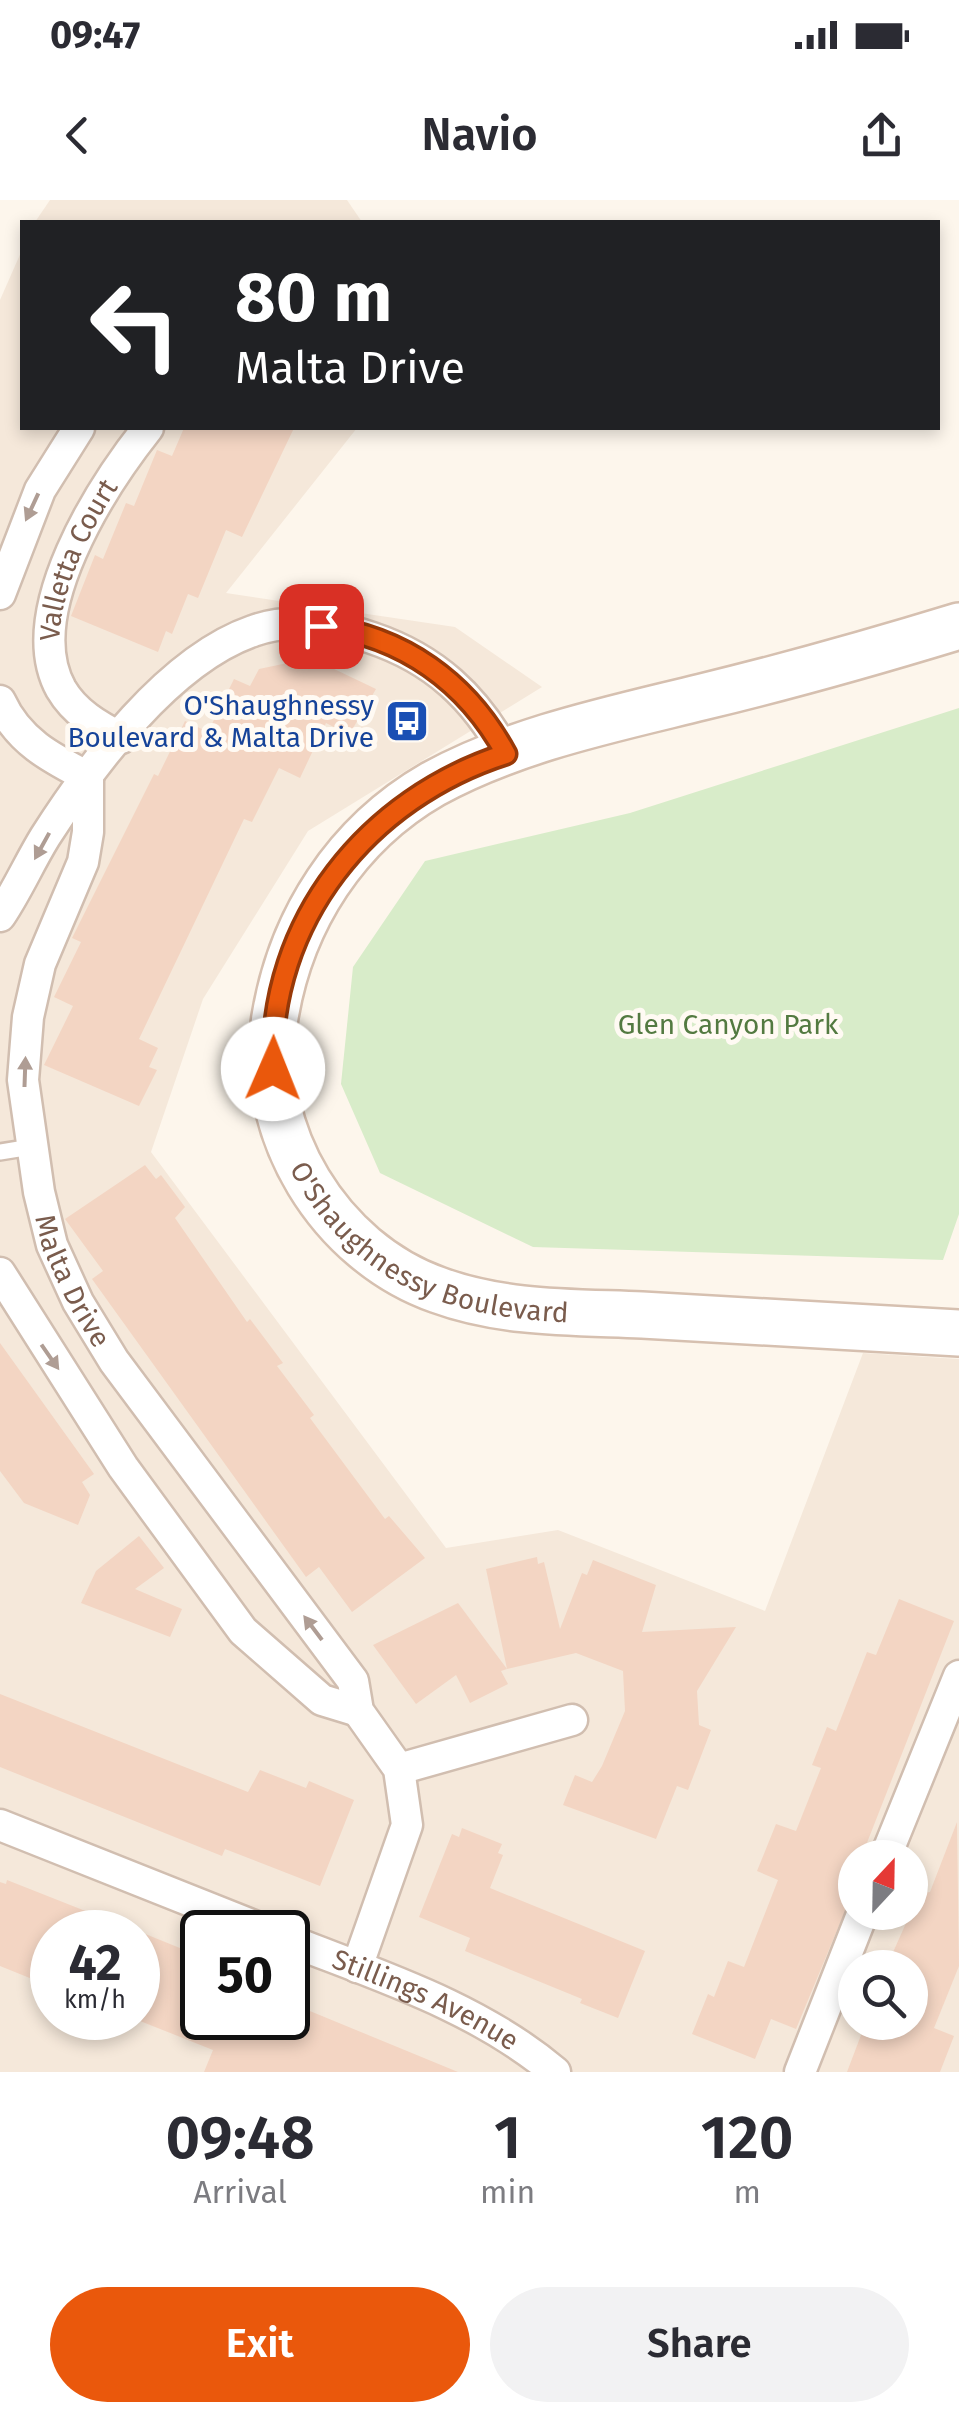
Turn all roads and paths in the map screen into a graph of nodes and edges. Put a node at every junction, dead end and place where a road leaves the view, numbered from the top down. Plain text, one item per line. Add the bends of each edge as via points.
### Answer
1 (78, 430) edge
2 (147, 430) edge
3 (0, 594) edge
4 (959, 626) edge
5 (0, 701) edge
6 (121, 738) junction
7 (506, 754) junction
8 (88, 777) junction
9 (0, 916) edge
10 (31, 1147) junction
11 (0, 1152) edge
12 (0, 1273) edge
13 (959, 1333) edge
14 (959, 1676) edge
15 (358, 1712) junction
16 (572, 1720) dead end
17 (399, 1768) junction
18 (0, 1825) edge
19 (893, 1840) edge
20 (214, 1910) edge
21 (857, 1930) edge
22 (310, 1949) edge
23 (357, 1967) junction
24 (555, 2072) edge
25 (800, 2072) edge

1 -> 3 street, Valletta Court via 40,490
2 - 6 street, Valletta Court via 89,513 69,559 50,646 62,691 92,723
4 - 7 main road, O'Shaughnessy Boulevard via 589,725
5 - 8 street via 34,748
6 - 7 street via 212,650 254,630 294,623 348,630 395,646 461,689
6 - 8 street
7 - 13 main road, O'Shaughnessy Boulevard via 433,784 400,806 348,852 313,902 278,995 272,1033 286,1138 317,1197 401,1273 471,1301
8 -> 9 street
10 -> 8 street, Malta Drive via 23,1080 28,1017 40,964 83,862
10 - 11 lane
15 -> 10 street, Malta Drive via 354,1681 114,1360 78,1302 52,1244
12 -> 15 street, Malta Drive via 122,1467 243,1631 322,1700
14 - 19 street
15 - 17 street, Malta Drive
16 - 17 street
17 - 23 street, Malta Drive via 407,1825
18 - 20 street
21 - 25 street
22 - 23 street, Stillings Avenue
23 - 24 street, Stillings Avenue via 481,2020

